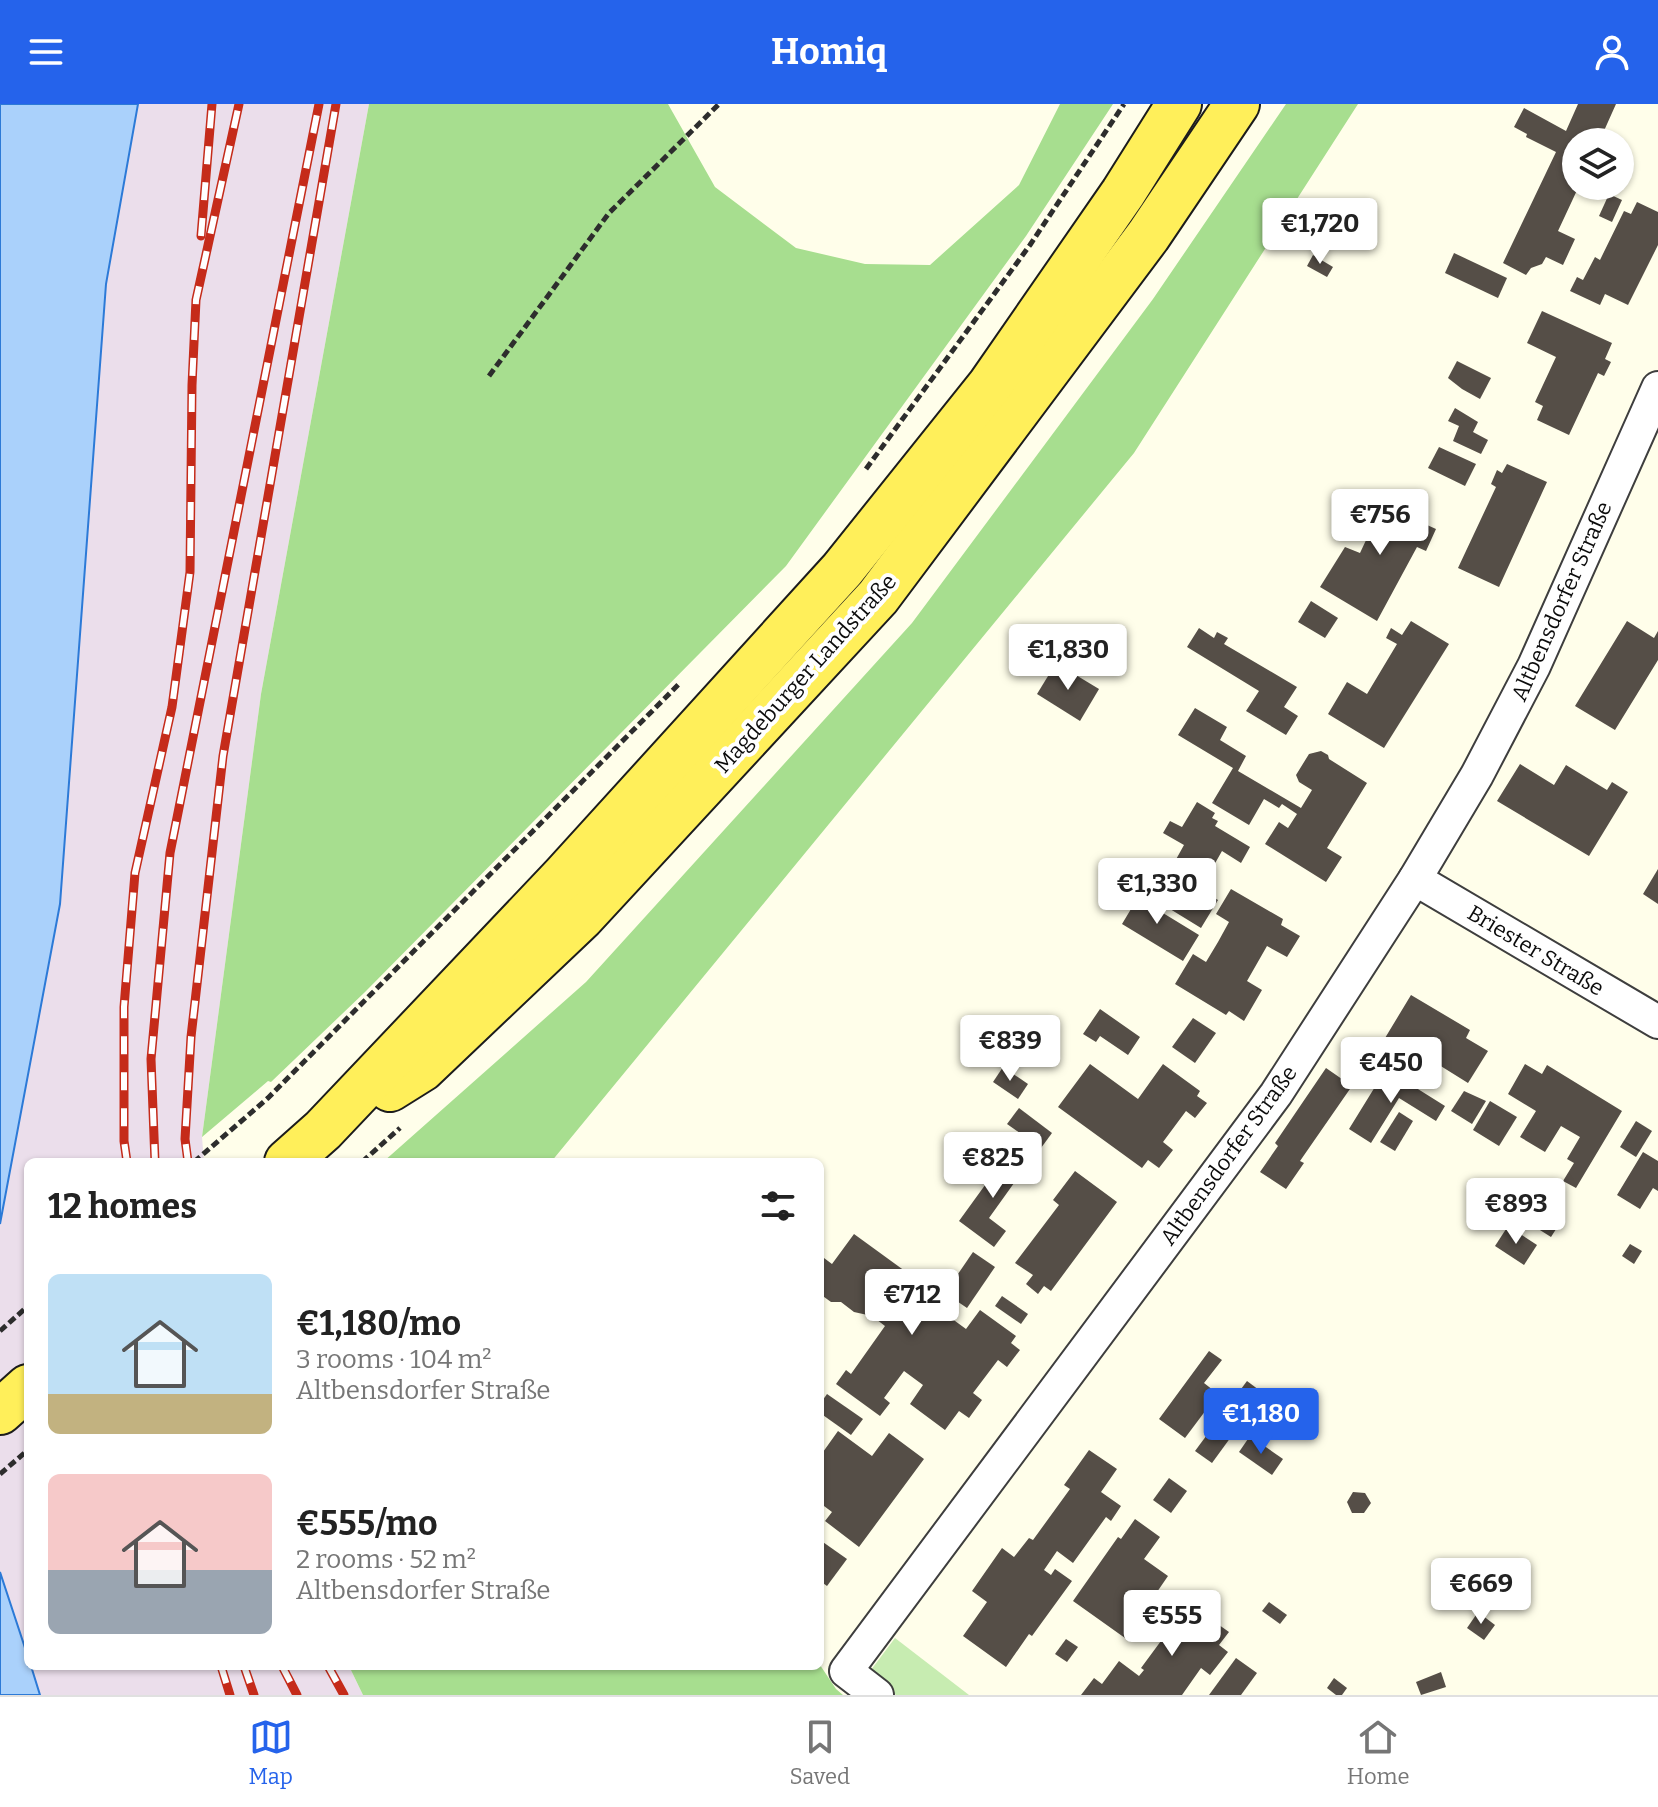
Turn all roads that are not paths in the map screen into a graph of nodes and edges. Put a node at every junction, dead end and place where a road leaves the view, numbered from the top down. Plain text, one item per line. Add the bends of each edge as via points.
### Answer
1 (1179, 104) edge
2 (1237, 104) edge
3 (1658, 388) edge
4 (1415, 879) junction
5 (1658, 1022) edge
6 (306, 1145) edge
7 (24, 1391) edge
8 (0, 1412) edge
9 (877, 1695) edge

1 - 6 main road, Magdeburger Landstraße via 990,385 842,570 564,876
2 - 6 main road, Magdeburger Landstraße via 1148,236 878,597 582,917 422,1069
3 - 4 street, Altbensdorfer Straße via 1534,666
4 - 5 street, Briester Straße
4 - 9 street, Altbensdorfer Straße via 1276,1094 846,1671
7 - 8 main road

